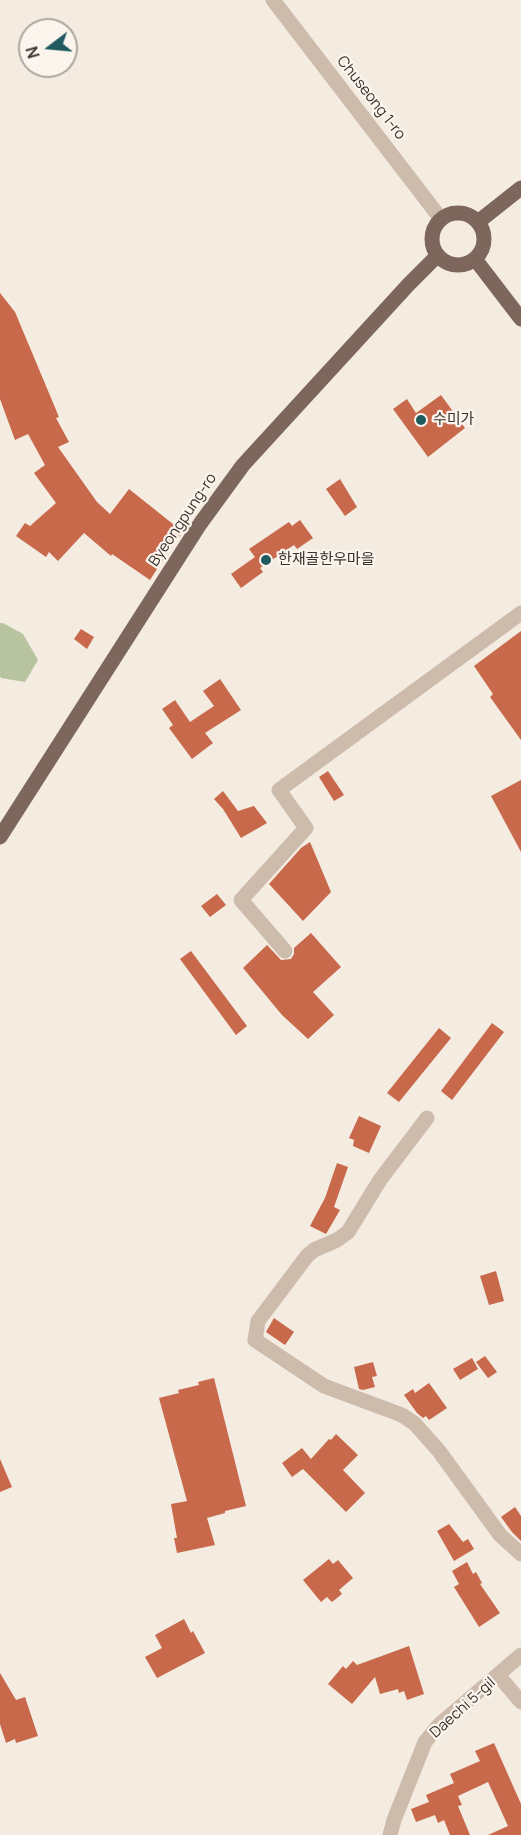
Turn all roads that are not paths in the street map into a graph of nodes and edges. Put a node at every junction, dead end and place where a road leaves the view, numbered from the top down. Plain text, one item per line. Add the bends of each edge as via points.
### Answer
1 (273, 0) edge
2 (521, 188) edge
3 (441, 219) junction
4 (478, 222) junction
5 (437, 256) junction
6 (475, 259) junction
7 (521, 319) edge
8 (521, 613) edge
9 (0, 837) edge
10 (285, 951) dead end
11 (427, 1118) dead end
12 (521, 1554) edge
13 (521, 1655) edge
14 (498, 1675) junction
15 (521, 1702) edge
16 (390, 1835) edge

1 - 3 street, Chuseong 1-ro
2 - 4 main road
3 - 4 main road via 463,213
3 - 5 main road via 431,236
4 - 6 main road via 484,238
5 - 6 main road via 457,266
5 - 9 main road, Byeongpung-ro via 243,465 200,524
6 - 7 main road
8 - 10 street via 279,790 306,828 241,900
11 - 12 street via 380,1180 348,1232 307,1256 258,1321 255,1340 324,1386 416,1424 500,1535
13 - 14 street, Daechi 5-gil
14 - 15 street
14 - 16 street, Daechi 5-gil via 439,1725 425,1742

